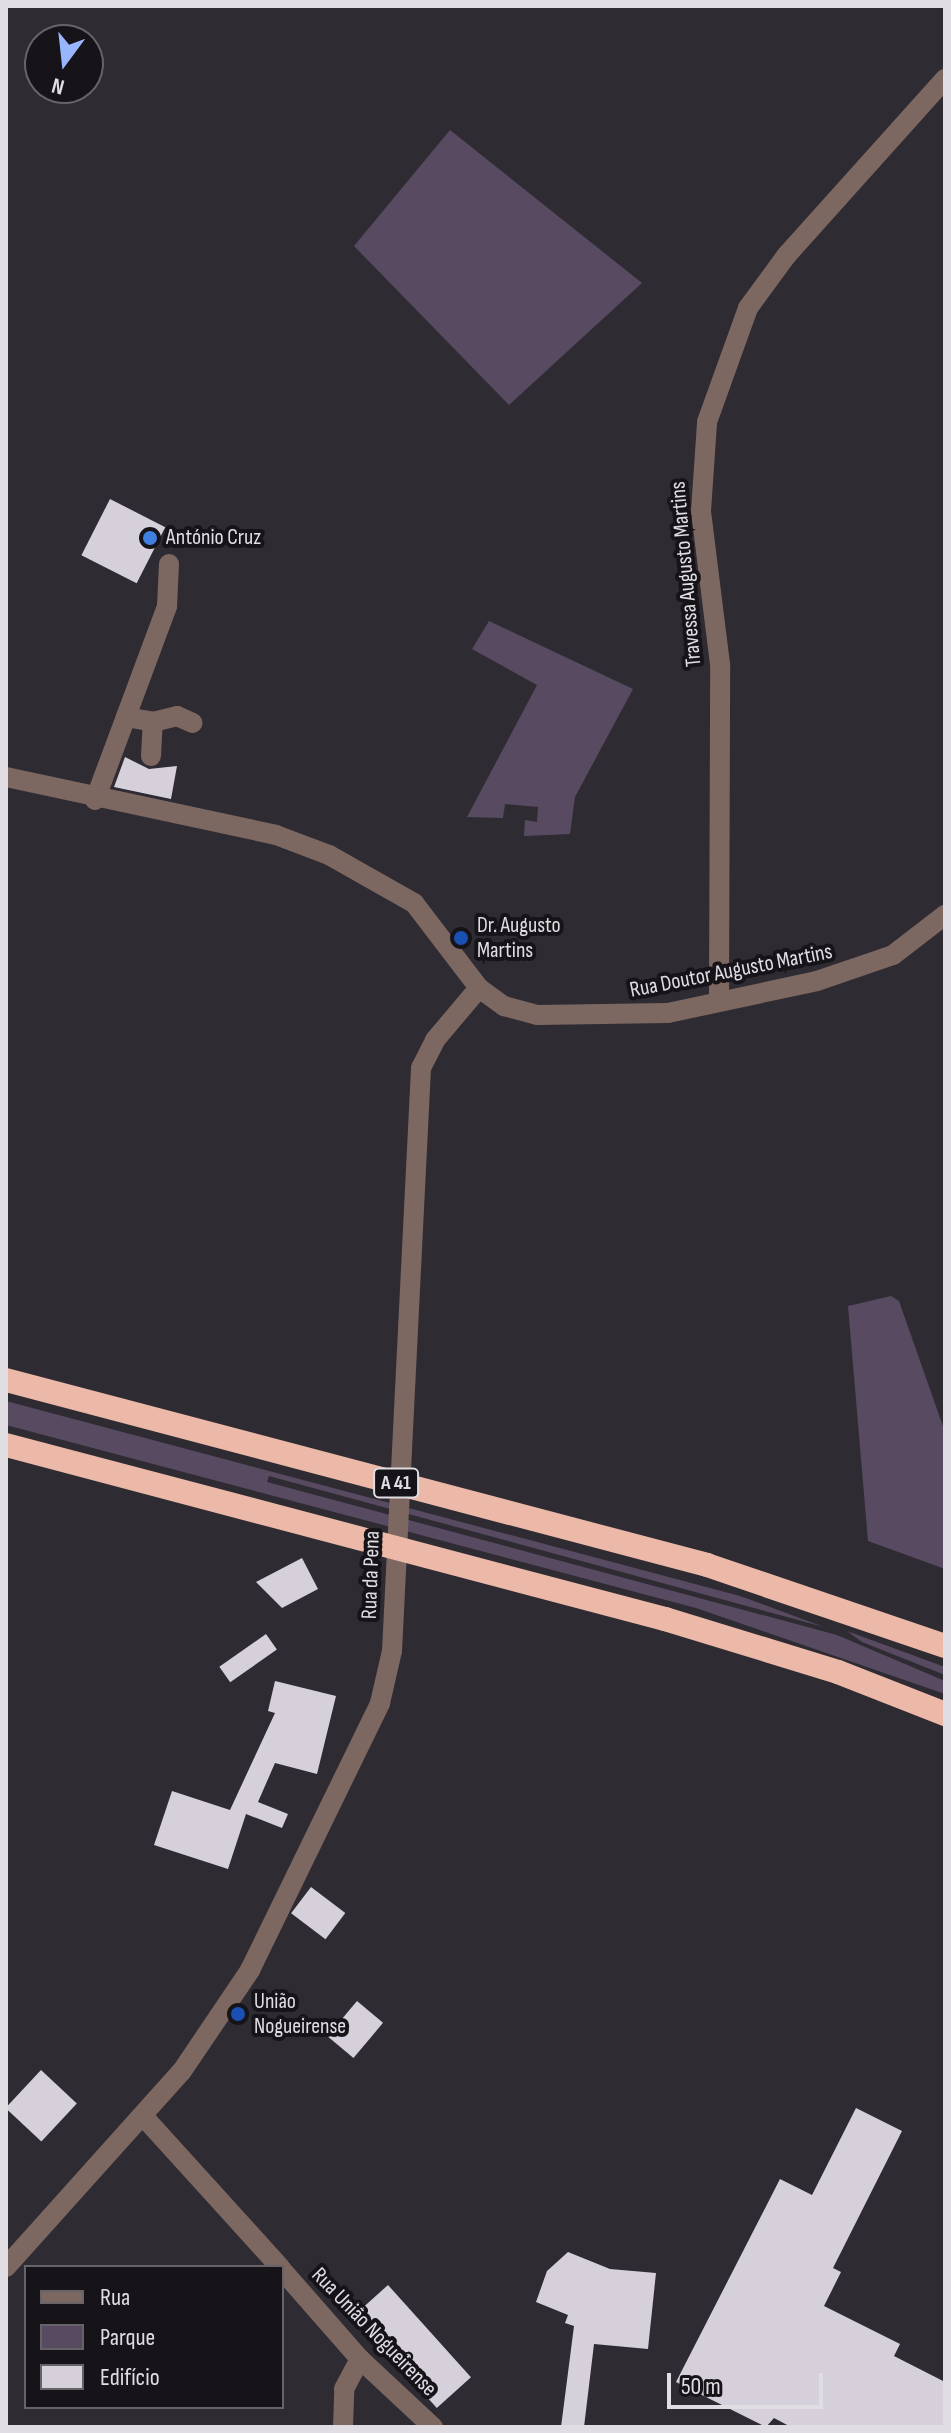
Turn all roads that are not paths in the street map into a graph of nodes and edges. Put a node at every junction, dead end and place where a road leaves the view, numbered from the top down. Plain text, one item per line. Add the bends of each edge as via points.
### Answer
1 (945, 79) edge
2 (169, 564) dead end
3 (126, 717) junction
4 (153, 722) junction
5 (193, 723) dead end
6 (151, 756) dead end
7 (6, 777) edge
8 (95, 800) junction
9 (945, 915) edge
10 (479, 988) junction
11 (719, 1001) junction
12 (6, 1380) edge
13 (6, 1445) edge
14 (945, 1646) edge
15 (945, 1714) edge
16 (143, 2116) junction
17 (278, 2265) edge
18 (6, 2267) edge
19 (284, 2271) edge
20 (360, 2359) junction
21 (343, 2427) edge
22 (433, 2427) edge

1 - 11 street, Travessa Augusto Martins via 786,256 748,308 707,422 700,482 720,664
2 - 3 street via 167,606
3 - 4 street
3 - 8 street
4 - 5 street via 177,716
4 - 6 street
7 - 8 street, Rua Doutor Augusto Martins
8 - 10 street, Rua Doutor Augusto Martins via 276,835 329,855 414,903
9 - 11 street, Rua Doutor Augusto Martins via 928,933 863,968
10 - 11 street, Rua Doutor Augusto Martins via 504,1006 567,1017 668,1013
10 - 16 street, Rua da Pena via 421,1068 394,1612 380,1703 358,1758 295,1867 250,1970 182,2071
12 - 14 highway, A 41 via 707,1565
13 - 15 highway via 665,1619 838,1672
16 - 17 street, Rua União Nogueirense
16 - 18 street, Rua da Pena
19 - 20 street, Rua União Nogueirense
20 - 21 street via 344,2389
20 - 22 street, Rua União Nogueirense

